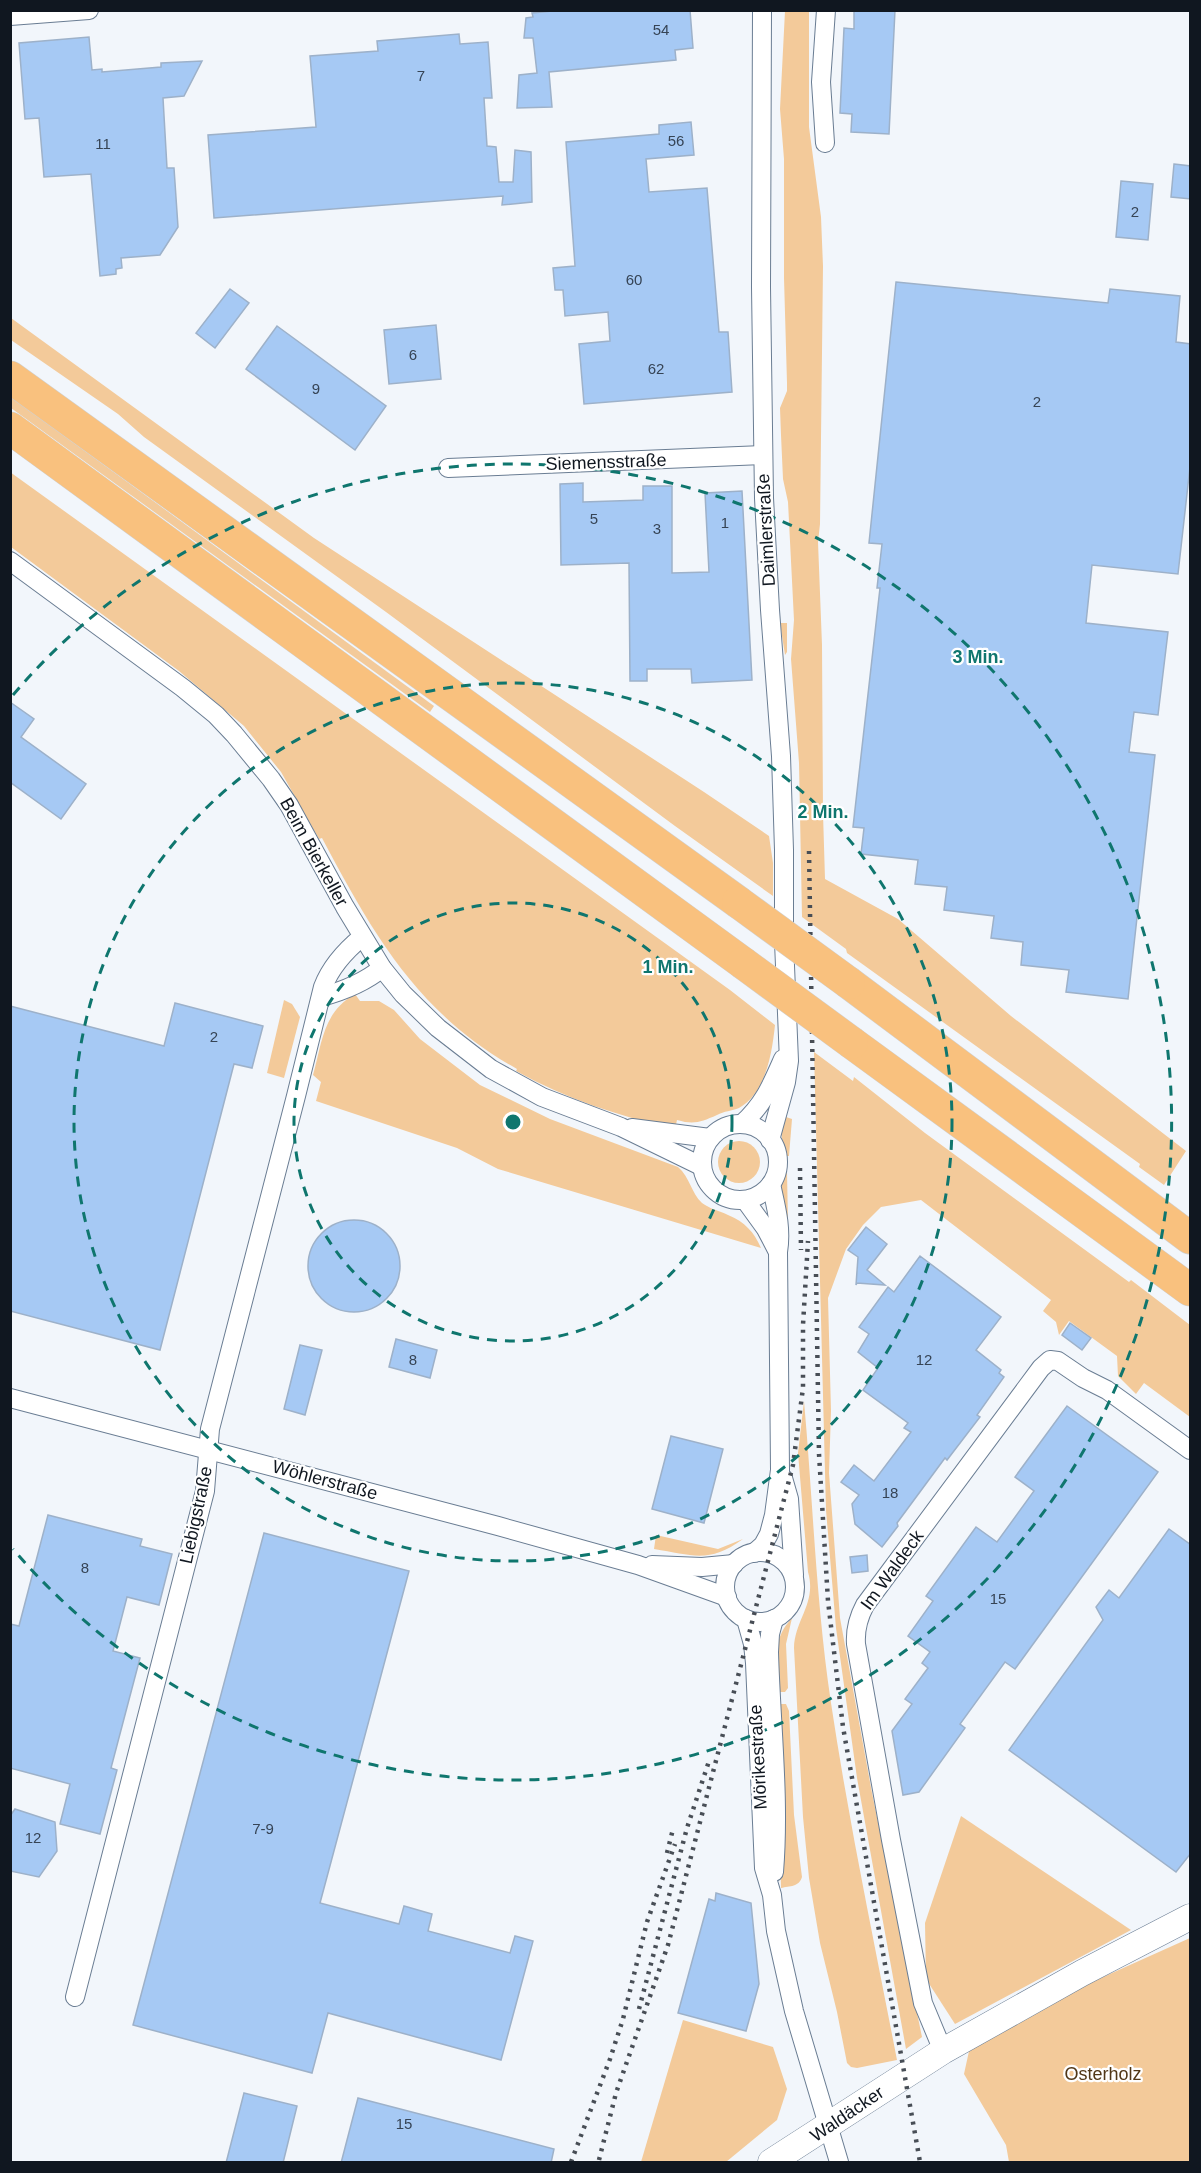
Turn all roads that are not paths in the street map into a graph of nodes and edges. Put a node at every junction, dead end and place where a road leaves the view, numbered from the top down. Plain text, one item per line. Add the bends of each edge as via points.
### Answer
1 (89, 10) edge
2 (762, 10) edge
3 (826, 10) edge
4 (10, 16) edge
5 (825, 143) dead end
6 (10, 377) edge
7 (10, 428) edge
8 (763, 455) junction
9 (448, 468) dead end
10 (10, 561) edge
11 (362, 937) junction
12 (382, 968) junction
13 (321, 997) junction
14 (788, 1049) junction
15 (742, 1124) junction
16 (621, 1127) junction
17 (710, 1138) junction
18 (771, 1140) junction
19 (702, 1166) junction
20 (771, 1184) junction
21 (745, 1200) junction
22 (1191, 1238) edge
23 (778, 1252) junction
24 (1191, 1290) edge
25 (10, 1398) edge
26 (208, 1449) junction
27 (1191, 1450) edge
28 (780, 1470) junction
29 (754, 1553) junction
30 (734, 1564) junction
31 (638, 1565) junction
32 (794, 1577) junction
33 (727, 1597) junction
34 (746, 1619) junction
35 (774, 1619) junction
36 (771, 1895) junction
37 (1191, 1917) edge
38 (75, 1997) dead end
39 (944, 2050) junction
40 (828, 2127) junction
41 (771, 2163) edge
42 (839, 2163) edge

1 - 4 street
2 - 8 street, Daimlerstraße
3 - 5 street via 821,82
6 - 22 highway, bridge via 738,902
7 - 24 highway, bridge
8 - 9 street, Siemensstraße
8 - 14 street, Daimlerstraße via 781,756
10 - 11 street, Beim Bierkeller via 175,681 234,734 289,805
11 - 12 street, Beim Bierkeller
11 - 13 street, Liebigstraße via 345,951 327,976
12 - 13 street via 348,989
12 - 16 street, Beim Bierkeller via 430,1021 491,1069 542,1097
13 - 26 street, Liebigstraße
14 - 15 street, Daimlerstraße via 768,1093
14 - 18 street, Daimlerstraße via 786,1082
15 - 17 street via 724,1127
15 - 18 street via 763,1132
16 - 17 street, Beim Bierkeller
16 - 19 street, Beim Bierkeller
17 - 19 street
18 - 20 street via 777,1157 776,1176
19 - 21 street via 711,1188 721,1196
20 - 21 street via 764,1192
20 - 23 street via 780,1221
21 - 23 street
23 - 28 street
25 - 26 street, Wöhlerstraße
26 - 31 street, Wöhlerstraße
26 - 38 street, Liebigstraße via 205,1491
27 - 39 street, Im Waldeck via 1107,1390 1058,1360 1050,1360 858,1618 856,1644 911,1947 923,2003
28 - 29 street via 769,1534
28 - 32 street via 789,1498
29 - 30 street
29 - 32 street via 783,1560
30 - 31 street, Wöhlerstraße
30 - 33 street via 728,1574
31 - 33 street, Wöhlerstraße
32 - 35 street via 794,1597 783,1614
33 - 34 street, Mörikestraße via 734,1610
34 - 35 street
34 - 36 street, Mörikestraße via 753,1644 764,1868
35 - 36 street, Mörikestraße via 769,1652 776,1844
36 - 40 street, Mörikestraße via 794,2011
37 - 39 street
39 - 40 street, Waldäcker
40 - 41 street, Waldäcker
40 - 42 street, Mörikestraße

